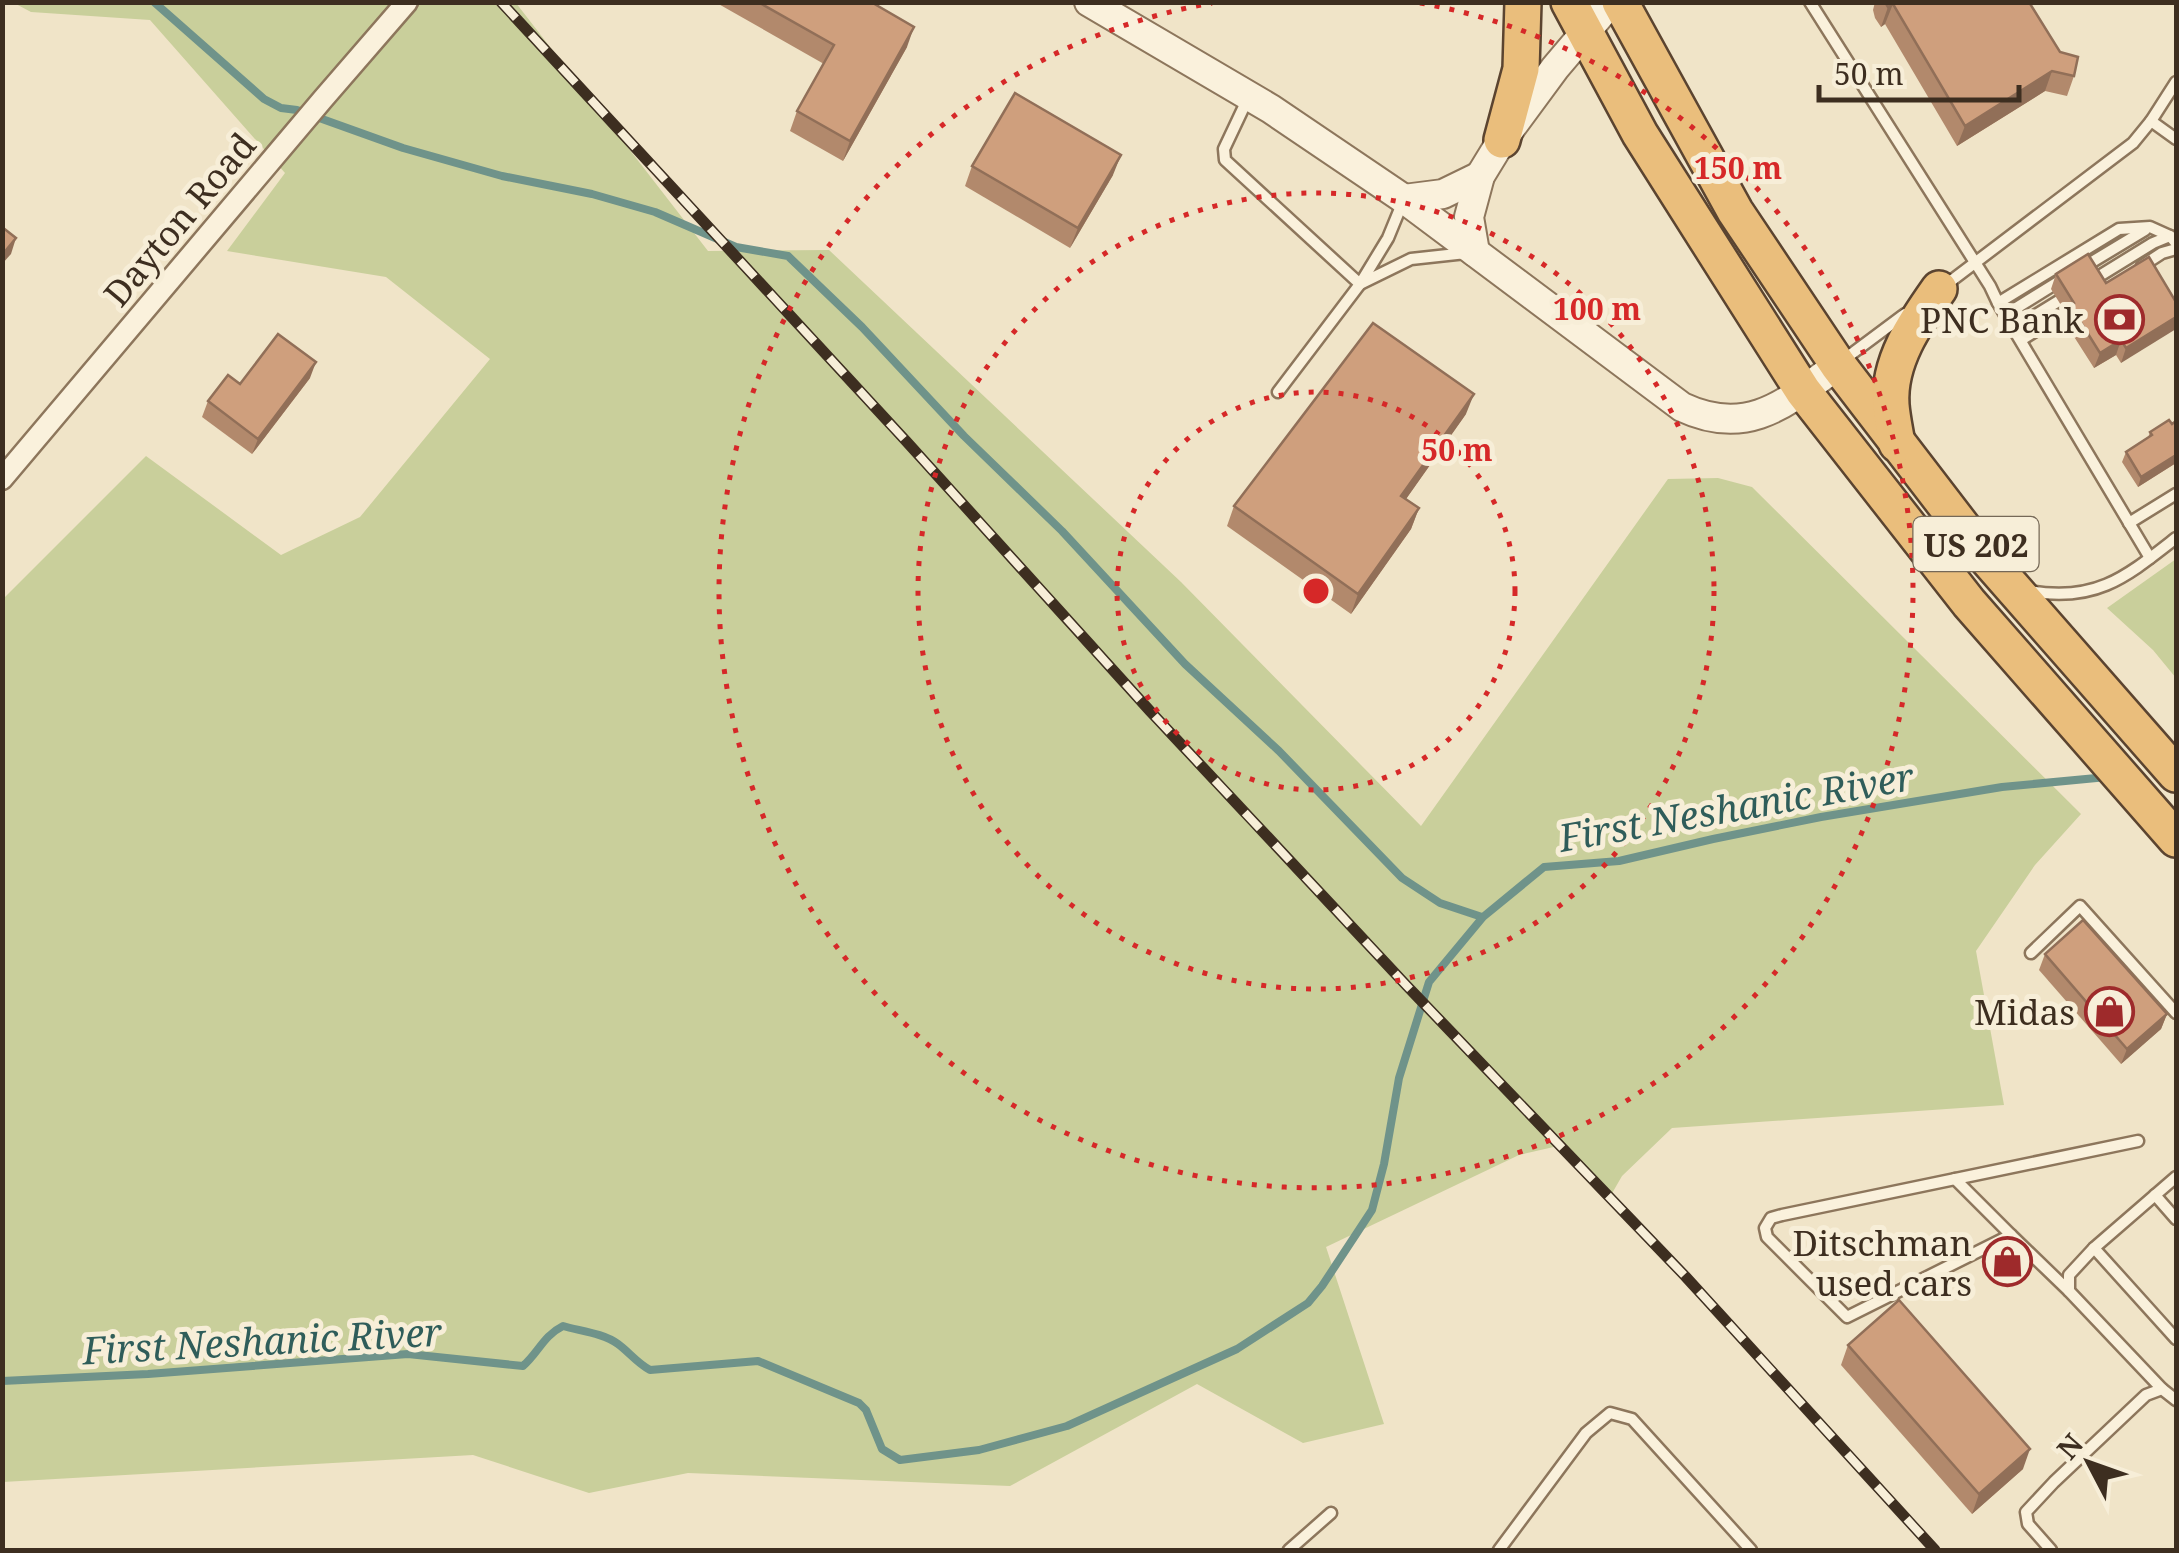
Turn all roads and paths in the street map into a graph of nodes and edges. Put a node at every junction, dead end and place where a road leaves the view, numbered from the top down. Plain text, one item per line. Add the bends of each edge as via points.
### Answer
1 (407, 2) edge
2 (1090, 2) edge
3 (1523, 2) edge
4 (1611, 2) edge
5 (1620, 2) edge
6 (1810, 2) edge
7 (1576, 17) edge
8 (2176, 82) edge
9 (1250, 96) junction
10 (2151, 121) junction
11 (2176, 139) edge
12 (1502, 140) junction
13 (1480, 176) junction
14 (1404, 198) junction
15 (2150, 228) junction
16 (2174, 243) edge
17 (1475, 252) junction
18 (1976, 263) junction
19 (2130, 272) edge
20 (1360, 284) junction
21 (1939, 289) junction
22 (2084, 301) edge
23 (1998, 303) junction
24 (2005, 315) junction
25 (2014, 329) junction
26 (2020, 340) junction
27 (1838, 364) junction
28 (1803, 390) junction
29 (1278, 392) dead end
30 (1898, 445) junction
31 (2, 479) edge
32 (2176, 494) edge
33 (2130, 524) junction
34 (2176, 538) edge
35 (2150, 558) junction
36 (2012, 586) junction
37 (2176, 774) edge
38 (2170, 832) edge
39 (2031, 953) dead end
40 (2176, 1013) edge
41 (2138, 1142) dead end
42 (2176, 1177) edge
43 (1955, 1179) junction
44 (2155, 1195) junction
45 (2176, 1219) edge
46 (2012, 1235) junction
47 (2094, 1248) junction
48 (2069, 1290) junction
49 (2176, 1339) edge
50 (2162, 1389) junction
51 (2176, 1400) edge
52 (1331, 1512) dead end
53 (1289, 1550) edge
54 (1499, 1550) edge
55 (1751, 1550) edge
56 (2051, 1550) edge

1 - 31 street, Dayton Road
2 - 9 street
3 - 12 highway via 1521,69
4 - 7 street
5 - 27 highway, US 202 via 1734,212
6 - 18 lane
7 - 12 street
7 - 28 highway, US 202 via 1640,134
8 - 10 lane
9 - 14 street
9 - 20 lane via 1224,160
10 - 11 lane
10 - 18 lane via 2133,143
12 - 13 street
13 - 14 street via 1443,194
13 - 17 street via 1469,216
14 - 17 street
14 - 20 lane
15 - 16 lane
15 - 23 lane via 2119,229
15 - 24 lane
16 - 19 lane
16 - 25 lane via 2153,243
17 - 20 lane via 1411,259
17 - 28 street via 1701,416 1746,420
18 - 21 lane
18 - 23 lane
20 - 29 lane
21 - 27 lane
21 - 30 highway via 1918,317 1894,373
22 - 26 lane
23 - 24 lane
24 - 25 lane
25 - 26 lane
26 - 33 lane
27 - 28 street
27 - 30 highway, US 202
28 - 38 highway, US 202 via 1969,603
30 - 36 highway, US 202
32 - 33 lane
33 - 35 lane
34 - 35 lane
35 - 36 lane via 2114,582 2075,595
36 - 37 highway, US 202
39 - 40 lane via 2080,906
41 - 43 lane
42 - 44 lane
43 - 46 lane
43 - 46 lane via 1771,1218 1767,1237 1846,1317
44 - 45 lane
44 - 47 lane
46 - 48 lane
47 - 48 lane via 2069,1275
47 - 49 lane
48 - 50 lane
50 - 51 lane
50 - 56 lane via 2146,1395 2026,1512
52 - 53 lane
54 - 55 lane via 1586,1433 1610,1413 1632,1419

